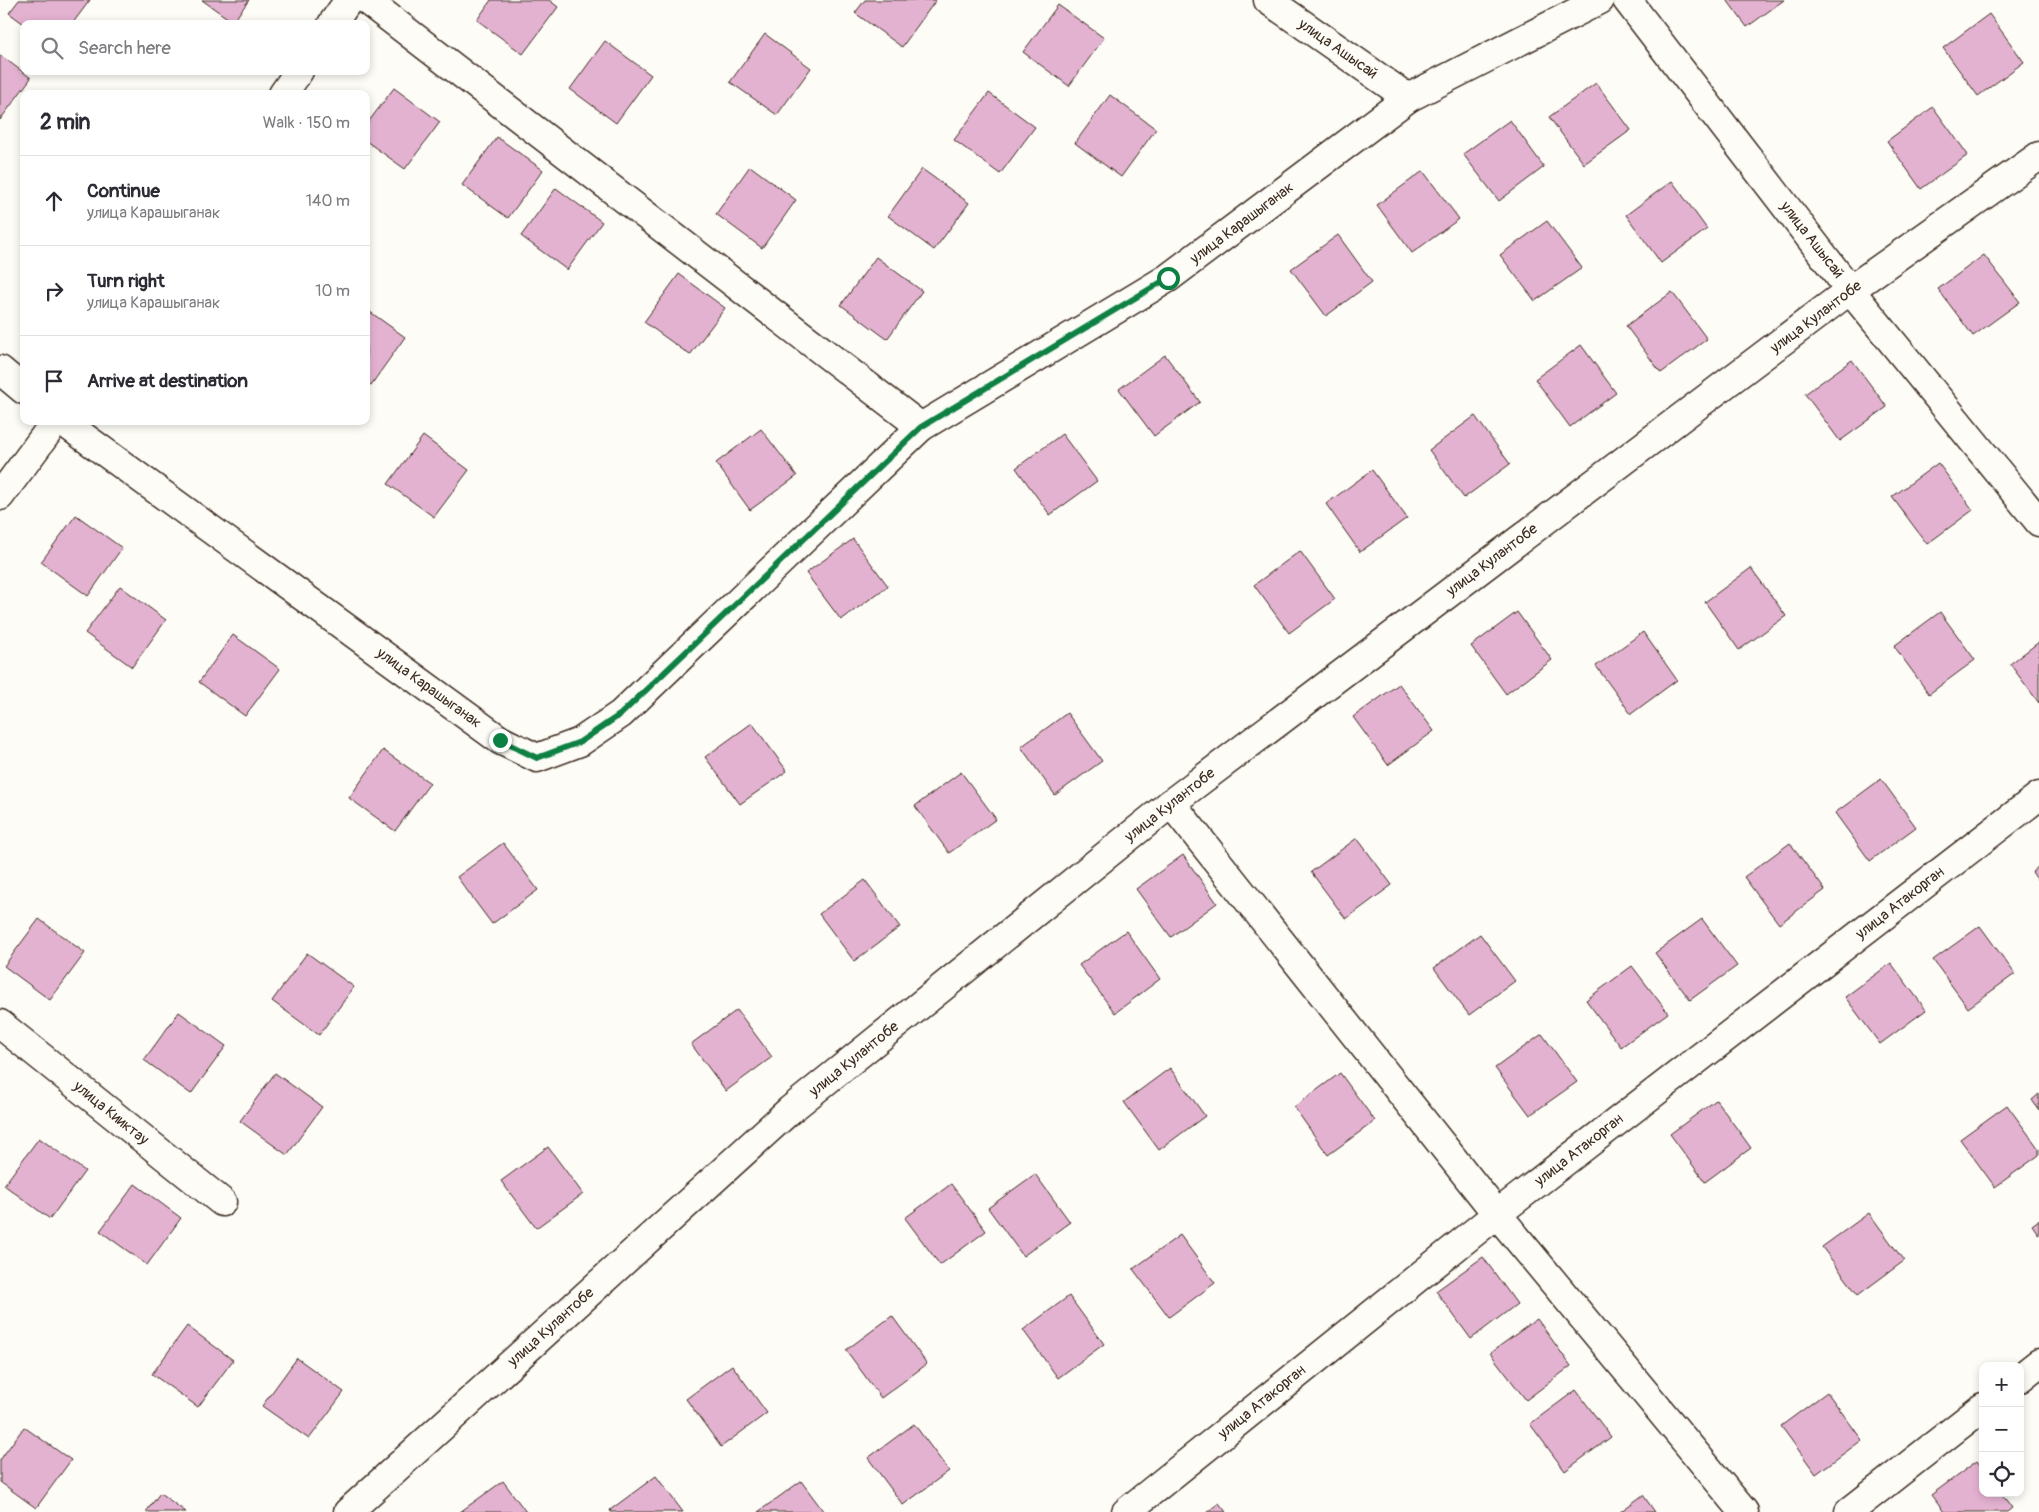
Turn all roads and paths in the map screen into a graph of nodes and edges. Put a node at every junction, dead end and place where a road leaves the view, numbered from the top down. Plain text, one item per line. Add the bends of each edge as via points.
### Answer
1 (348, 0) edge
2 (366, 0) edge
3 (1268, 0) edge
4 (1600, 0) edge
5 (1627, 0) edge
6 (335, 20) edge
7 (296, 75) edge
8 (286, 90) edge
9 (1408, 98) junction
10 (2039, 156) edge
11 (1850, 290) junction
12 (0, 370) edge
13 (20, 387) edge
14 (53, 425) edge
15 (67, 425) edge
16 (921, 427) junction
17 (0, 496) edge
18 (2039, 522) edge
19 (2039, 796) edge
20 (1171, 803) junction
21 (0, 1024) edge
22 (222, 1202) dead end
23 (1497, 1214) junction
24 (2039, 1363) edge
25 (2024, 1375) edge
26 (1979, 1410) edge
27 (348, 1512) edge
28 (1126, 1512) edge
29 (1744, 1512) edge
30 (1849, 1512) edge

1 - 6 street
2 - 16 street
3 - 9 street, улица Ашысай
4 - 9 street, улица Карашыганак
5 - 11 street, улица Ашысай
7 - 8 street
9 - 16 street, улица Карашыганак via 1168,278
10 - 11 street, улица Кулантобе
11 - 18 street, улица Ашысай
11 - 20 street, улица Кулантобе
12 - 13 street
14 - 17 street
15 - 16 street, улица Карашыганак via 500,740 537,758 580,742 621,714
19 - 23 street, улица Атакорган
20 - 23 street
20 - 27 street, улица Кулантобе via 790,1110
21 - 22 street, улица Кииктау
23 - 28 street, улица Атакорган
23 - 29 street
24 - 25 street
26 - 30 street

